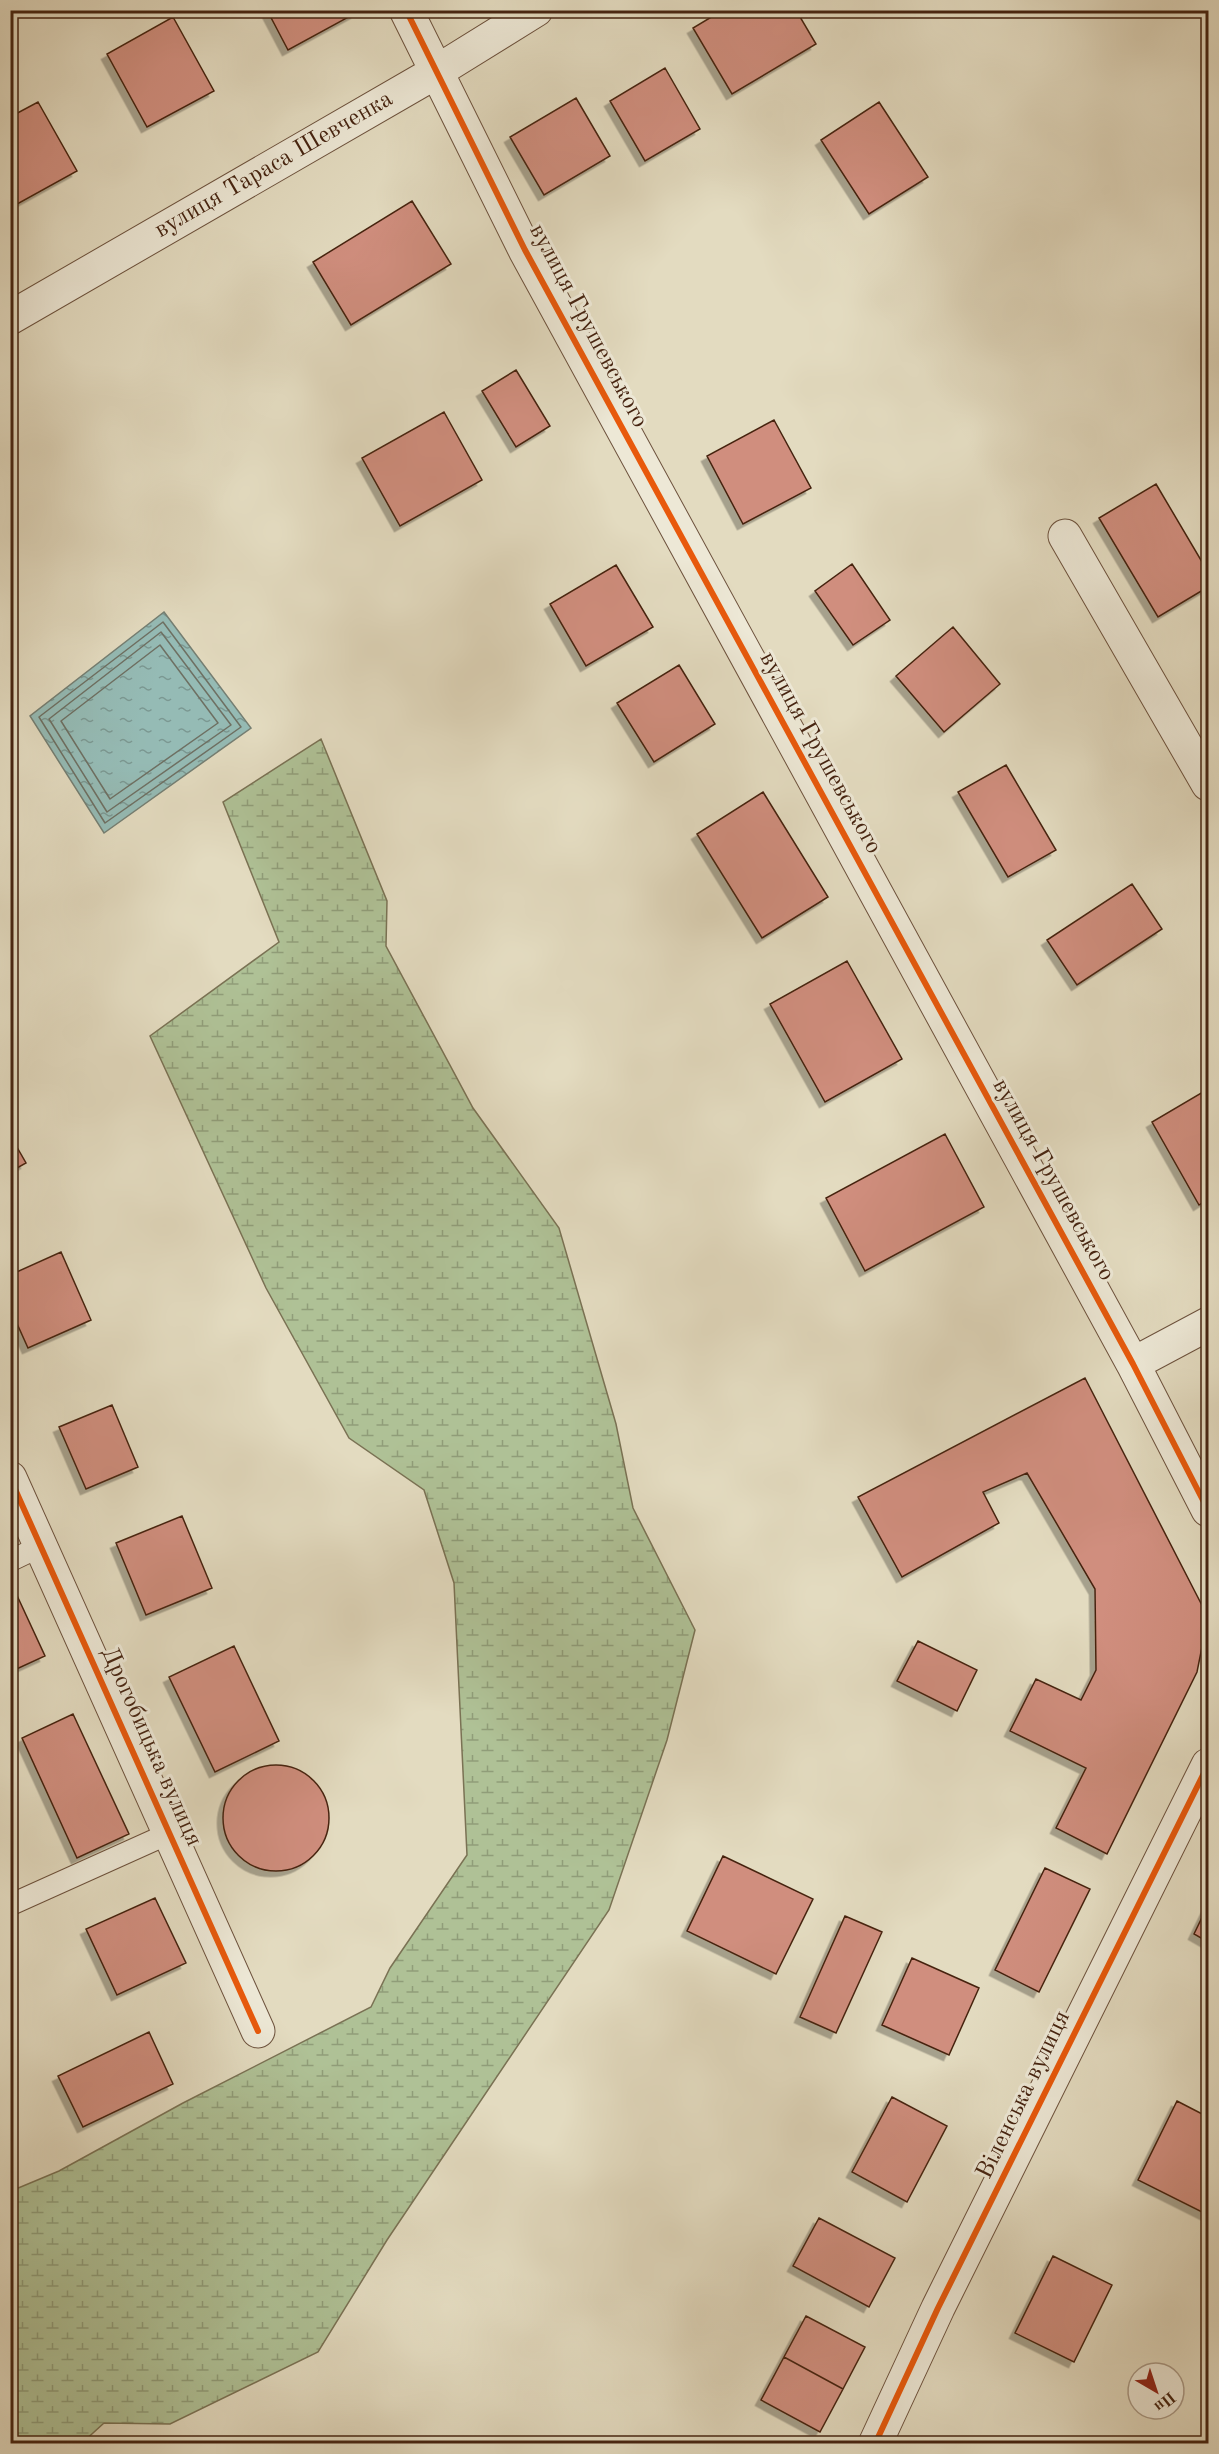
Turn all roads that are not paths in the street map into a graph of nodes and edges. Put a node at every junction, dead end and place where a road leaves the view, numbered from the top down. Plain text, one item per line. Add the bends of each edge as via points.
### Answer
1 (406, 10) edge
2 (536, 10) edge
3 (436, 72) junction
4 (10, 318) edge
5 (1065, 536) dead end
6 (1209, 784) edge
7 (1209, 1324) edge
8 (1133, 1364) junction
9 (10, 1478) edge
10 (1209, 1510) edge
11 (41, 1546) junction
12 (10, 1561) edge
13 (1209, 1765) edge
14 (170, 1833) junction
15 (10, 1905) edge
16 (258, 2031) dead end
17 (875, 2444) edge

1 - 3 street, вулиця Грушевського
2 - 3 street, вулиця Тараса Шевченка
3 - 4 street, вулиця Тараса Шевченка
3 - 8 street, вулиця Грушевського via 525,250
5 - 6 street
7 - 8 street
8 - 10 street, вулиця Грушевського
9 - 11 street, Дрогобицька вулиця
11 - 12 lane
11 - 14 street, Дрогобицька вулиця
13 - 17 street, Віленська вулиця via 938,2308
14 - 15 lane
14 - 16 street, Дрогобицька вулиця

